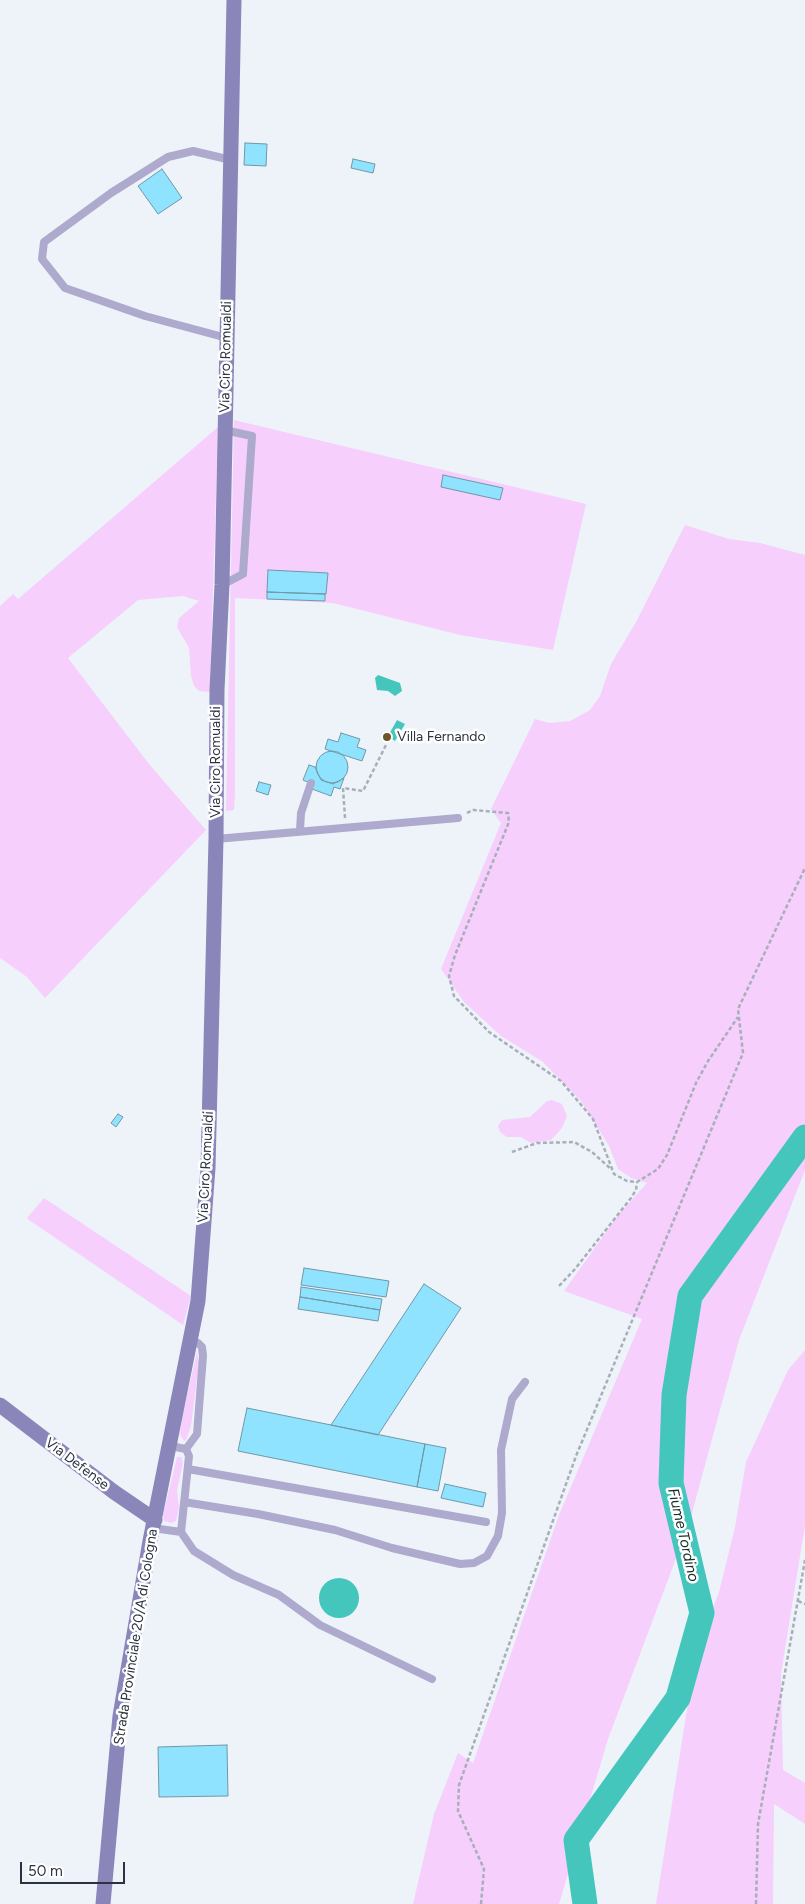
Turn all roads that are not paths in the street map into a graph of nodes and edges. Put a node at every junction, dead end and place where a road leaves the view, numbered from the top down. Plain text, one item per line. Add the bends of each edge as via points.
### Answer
1 (234, 0) edge
2 (230, 160) junction
3 (227, 338) junction
4 (224, 430) junction
5 (222, 585) junction
6 (311, 783) dead end
7 (458, 818) road end
8 (300, 830) junction
9 (216, 839) junction
10 (190, 1340) junction
11 (525, 1382) dead end
12 (0, 1405) edge
13 (170, 1446) junction
14 (186, 1449) junction
15 (188, 1469) junction
16 (184, 1502) junction
17 (486, 1522) dead end
18 (154, 1524) junction
19 (181, 1532) junction
20 (432, 1679) dead end
21 (103, 1904) edge

1 - 2 main road, Via Ciro Romualdi
2 - 3 main road, Via Ciro Romualdi
2 - 3 lane via 192,151 168,157 111,193 44,242 42,259 65,288 145,316
3 - 4 main road, Via Ciro Romualdi
4 - 5 main road, Via Ciro Romualdi
4 - 5 lane via 252,436 243,574
5 - 9 main road, Via Ciro Romualdi via 216,690
6 - 8 lane via 301,813
7 - 8 lane
8 - 9 lane
9 - 10 main road, Via Ciro Romualdi via 208,1168 198,1301
10 - 13 main road, Via Ciro Romualdi
10 - 14 lane via 202,1347 203,1356 197,1434
11 - 16 lane via 512,1399 501,1450 502,1513 498,1536 487,1556 474,1563 450,1562 335,1530
12 - 18 main road, Via Defense
13 - 14 lane
13 - 18 main road, Via Ciro Romualdi
14 - 15 lane
15 - 16 lane
15 - 17 lane
16 - 19 lane
18 - 19 lane
18 - 21 main road, Strada Provinciale 20/A di Cologna via 120,1716
19 - 20 lane via 194,1551 279,1595 320,1625

